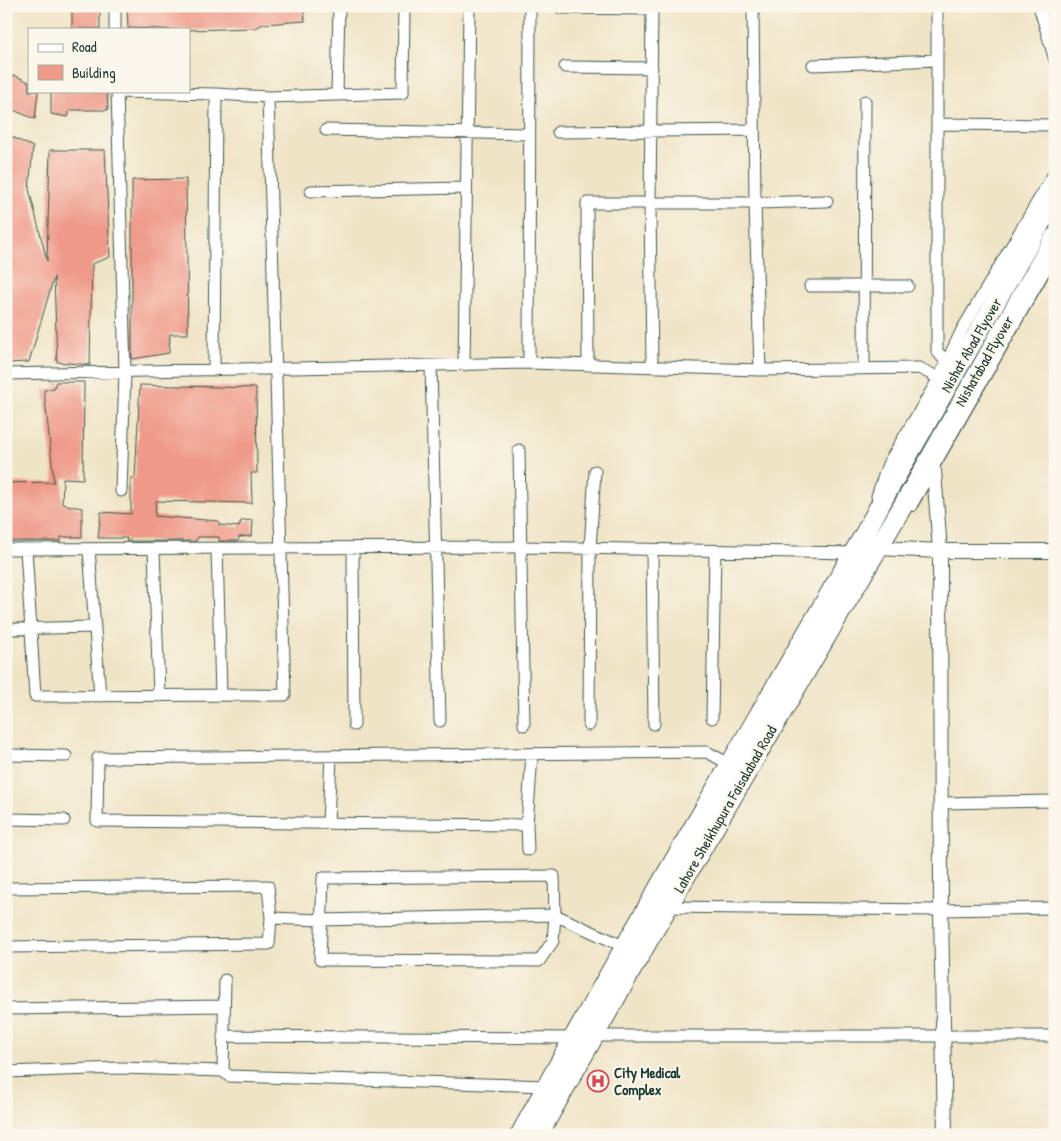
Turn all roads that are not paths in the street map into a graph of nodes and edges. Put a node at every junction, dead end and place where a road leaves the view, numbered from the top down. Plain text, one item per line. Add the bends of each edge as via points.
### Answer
1 (115, 6) edge
2 (339, 6) edge
3 (404, 6) edge
4 (530, 6) edge
5 (753, 6) edge
6 (936, 6) edge
7 (1039, 6) edge
8 (469, 7) edge
9 (561, 8) dead end
10 (652, 8) edge
11 (116, 28) edge
12 (937, 60) junction
13 (1055, 60) edge
14 (813, 65) dead end
15 (565, 67) dead end
16 (652, 68) junction
17 (117, 92) edge
18 (216, 94) junction
19 (337, 95) junction
20 (268, 98) junction
21 (865, 101) dead end
22 (937, 124) junction
23 (1055, 125) edge
24 (326, 130) dead end
25 (754, 130) junction
26 (651, 131) junction
27 (558, 132) dead end
28 (467, 133) junction
29 (528, 134) junction
30 (1055, 172) edge
31 (466, 188) junction
32 (311, 191) dead end
33 (1055, 198) edge
34 (827, 201) dead end
35 (650, 203) junction
36 (755, 203) junction
37 (1055, 237) edge
38 (1055, 258) edge
39 (810, 286) dead end
40 (864, 286) junction
41 (908, 286) dead end
42 (946, 362) junction
43 (529, 363) junction
44 (464, 365) junction
45 (588, 365) junction
46 (652, 365) junction
47 (431, 366) junction
48 (864, 368) junction
49 (214, 370) junction
50 (276, 370) junction
51 (760, 370) junction
52 (125, 372) junction
53 (6, 374) edge
54 (939, 378) junction
55 (520, 450) dead end
56 (595, 470) dead end
57 (934, 471) junction
58 (915, 485) joint
59 (121, 491) dead end
60 (886, 492) joint
61 (913, 508) dead end
62 (865, 533) junction
63 (436, 547) junction
64 (520, 547) junction
65 (279, 548) junction
66 (353, 548) junction
67 (590, 548) junction
68 (878, 548) junction
69 (6, 549) edge
70 (26, 549) junction
71 (89, 549) junction
72 (154, 549) junction
73 (217, 549) junction
74 (652, 550) junction
75 (715, 550) junction
76 (940, 551) junction
77 (1055, 551) edge
78 (854, 553) junction
79 (94, 627) junction
80 (6, 628) edge
81 (31, 628) junction
82 (100, 696) junction
83 (159, 696) junction
84 (221, 696) junction
85 (712, 718) dead end
86 (440, 721) dead end
87 (654, 724) dead end
88 (354, 725) dead end
89 (524, 725) dead end
90 (589, 725) dead end
91 (532, 754) junction
92 (6, 755) edge
93 (66, 756) dead end
94 (332, 756) junction
95 (731, 765) junction
96 (1055, 801) edge
97 (941, 803) junction
98 (6, 819) edge
99 (64, 820) dead end
100 (328, 823) junction
101 (527, 825) junction
102 (528, 850) dead end
103 (6, 888) edge
104 (667, 908) junction
105 (1055, 908) edge
106 (941, 910) junction
107 (555, 915) junction
108 (271, 918) junction
109 (321, 920) junction
110 (623, 946) junction
111 (6, 947) edge
112 (225, 980) dead end
113 (224, 1006) junction
114 (6, 1009) edge
115 (224, 1036) junction
116 (594, 1036) junction
117 (942, 1036) junction
118 (1055, 1036) edge
119 (574, 1038) junction
120 (224, 1071) junction
121 (6, 1072) edge
122 (546, 1086) junction
123 (520, 1135) edge
124 (538, 1135) edge
125 (945, 1135) edge

1 - 11 street
2 - 19 street
3 - 19 street via 403,93
4 - 29 street
5 - 25 street
6 - 12 street
7 - 13 street
8 - 28 street
9 - 10 street
10 - 16 street
12 - 14 street
12 - 22 street
15 - 16 street
16 - 26 street
17 - 18 street
17 - 52 street
18 - 20 street
18 - 49 street
19 - 20 street
20 - 50 street
21 - 40 street
22 - 23 street
22 - 42 street via 937,352
24 - 28 street
25 - 26 street
25 - 36 street
26 - 27 street
26 - 35 street
28 - 29 street
28 - 31 street
29 - 43 street
30 - 42 street
31 - 32 street
31 - 44 street
33 - 60 highway, Nishat Abad Flyover
34 - 36 street
35 - 36 street
35 - 45 street via 587,203
35 - 46 street
36 - 51 street
37 - 58 highway, Nishatabad Flyover
38 - 57 lane
39 - 40 street
40 - 41 street
40 - 48 street
42 - 54 street
43 - 44 street
43 - 45 street
44 - 47 street
45 - 46 street
46 - 51 street
47 - 50 street
47 - 63 street
48 - 51 street
48 - 54 street via 918,368
49 - 50 street
49 - 52 street
50 - 65 street
52 - 53 street
52 - 59 street
54 - 62 street via 888,464
55 - 64 street
56 - 67 street
57 - 61 lane
57 - 76 street
58 - 68 highway, Lahore Sheikhupura Faisalabad Road
60 - 62 highway, Lahore Sheikhupura Faisalabad Road
62 - 78 highway, Lahore Sheikhupura Faisalabad Road
63 - 64 street
63 - 66 street
63 - 86 street
64 - 67 street
64 - 89 street
65 - 66 street
65 - 73 street
65 - 84 street via 285,695
66 - 88 street
67 - 74 street
67 - 90 street
68 - 76 street
68 - 104 highway, Lahore Sheikhupura Faisalabad Road
69 - 70 street
70 - 71 street
70 - 81 street
71 - 72 street
71 - 79 street
72 - 73 street
72 - 83 street
73 - 84 street
74 - 75 street
74 - 87 street
75 - 78 street
75 - 85 street
76 - 77 street
76 - 97 street
78 - 95 highway, Lahore Sheikhupura Faisalabad Road
79 - 81 street
79 - 82 street
80 - 81 street
81 - 82 street via 36,696
82 - 83 street
83 - 84 street
91 - 94 street
91 - 95 street via 707,752
91 - 101 street
92 - 93 street
94 - 100 street
94 - 100 street via 98,758 98,821
95 - 110 highway, Lahore Sheikhupura Faisalabad Road
96 - 97 street
97 - 106 street
98 - 99 street
100 - 101 street
101 - 102 street
103 - 108 street via 268,886
104 - 106 street
104 - 116 highway, Lahore Sheikhupura Faisalabad Road
105 - 106 street
106 - 117 street
107 - 109 street
107 - 109 street via 553,941 539,961 320,960
107 - 109 street via 554,876 323,878
107 - 110 street
108 - 109 street
108 - 111 street via 269,944
110 - 119 highway, Lahore Sheikhupura Faisalabad Road
112 - 113 street
113 - 114 street
113 - 115 street
115 - 119 street
115 - 120 street
116 - 117 street
116 - 124 highway, Lahore Sheikhupura Faisalabad Road
117 - 118 street
117 - 125 street
119 - 122 highway, Lahore Sheikhupura Faisalabad Road
120 - 121 street via 120,1068
120 - 122 street via 230,1076
122 - 123 highway, Lahore Sheikhupura Faisalabad Road

